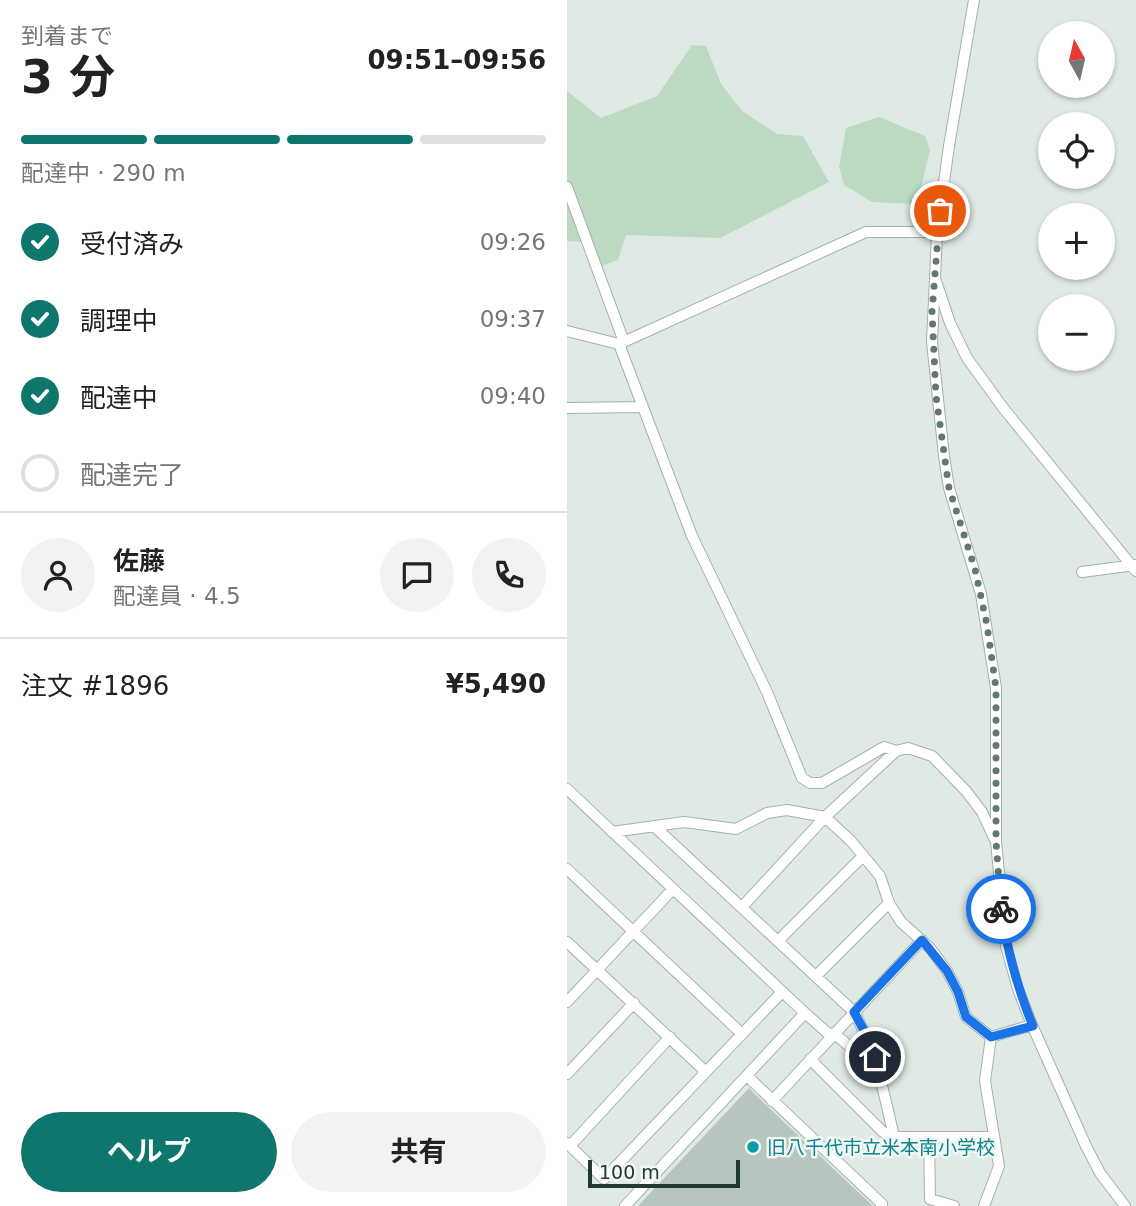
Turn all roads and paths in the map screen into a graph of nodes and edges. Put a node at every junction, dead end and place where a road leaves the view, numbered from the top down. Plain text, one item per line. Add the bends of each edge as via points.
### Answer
1 (974, 0) edge
2 (567, 187) edge
3 (937, 232) junction
4 (935, 278) junction
5 (567, 331) edge
6 (622, 343) junction
7 (643, 407) junction
8 (567, 408) edge
9 (1134, 567) edge
10 (1082, 572) dead end
11 (896, 751) junction
12 (567, 789) edge
13 (825, 817) junction
14 (654, 826) junction
15 (612, 832) junction
16 (996, 841) junction
17 (863, 856) junction
18 (567, 869) edge
19 (673, 889) junction
20 (889, 903) junction
21 (742, 907) junction
22 (634, 931) junction
23 (922, 940) junction
24 (778, 941) junction
25 (567, 942) edge
26 (598, 969) junction
27 (816, 976) junction
28 (782, 992) junction
29 (567, 1002) edge
30 (634, 1003) junction
31 (854, 1012) junction
32 (804, 1013) junction
33 (1033, 1026) junction
34 (742, 1034) junction
35 (832, 1035) junction
36 (670, 1037) junction
37 (991, 1037) junction
38 (810, 1059) junction
39 (876, 1063) junction
40 (706, 1072) junction
41 (567, 1074) edge
42 (747, 1076) junction
43 (772, 1101) junction
44 (894, 1137) junction
45 (929, 1137) junction
46 (994, 1137) junction
47 (568, 1144) edge
48 (625, 1206) edge
49 (881, 1206) edge
50 (954, 1206) edge
51 (984, 1206) edge
52 (1125, 1206) edge

1 - 3 street
2 - 6 street
3 - 4 street
3 - 6 street via 866,232
4 - 9 street via 967,358
4 - 16 street via 932,342 944,456 981,594 996,688
5 - 6 street
6 - 7 street
7 - 8 street
7 - 11 street via 692,537 767,692 802,778 822,783 884,747
9 - 10 street
11 - 13 street
11 - 16 street via 908,748 932,756 982,812
12 - 15 street
13 - 14 street via 787,810 767,813 736,829 684,822
13 - 17 street
13 - 21 street
14 - 15 street
14 - 21 street
15 - 19 street
16 - 33 street via 1006,946
17 - 20 street via 880,876
17 - 24 street
18 - 22 street
19 - 22 street
19 - 28 street
20 - 23 street via 901,922
20 - 27 street
21 - 24 street
22 - 26 street
22 - 34 street
23 - 31 street
23 - 37 street via 947,971 966,1017
24 - 27 street
25 - 26 street
26 - 29 street
26 - 30 street
27 - 31 street
28 - 32 street
28 - 34 street
30 - 36 street
30 - 41 street
31 - 35 street
31 - 39 street
32 - 35 street
32 - 42 street
33 - 37 street
33 - 52 street via 1100,1173
34 - 40 street
35 - 38 street
35 - 39 street
36 - 40 street
36 - 47 street
37 - 46 street via 985,1081
38 - 43 street
38 - 44 street via 883,1132
39 - 44 street
40 - 47 street via 604,1179
42 - 43 street
42 - 48 street
43 - 49 street
44 - 45 street
45 - 46 street
45 - 50 street via 930,1199
46 - 51 street via 999,1166

